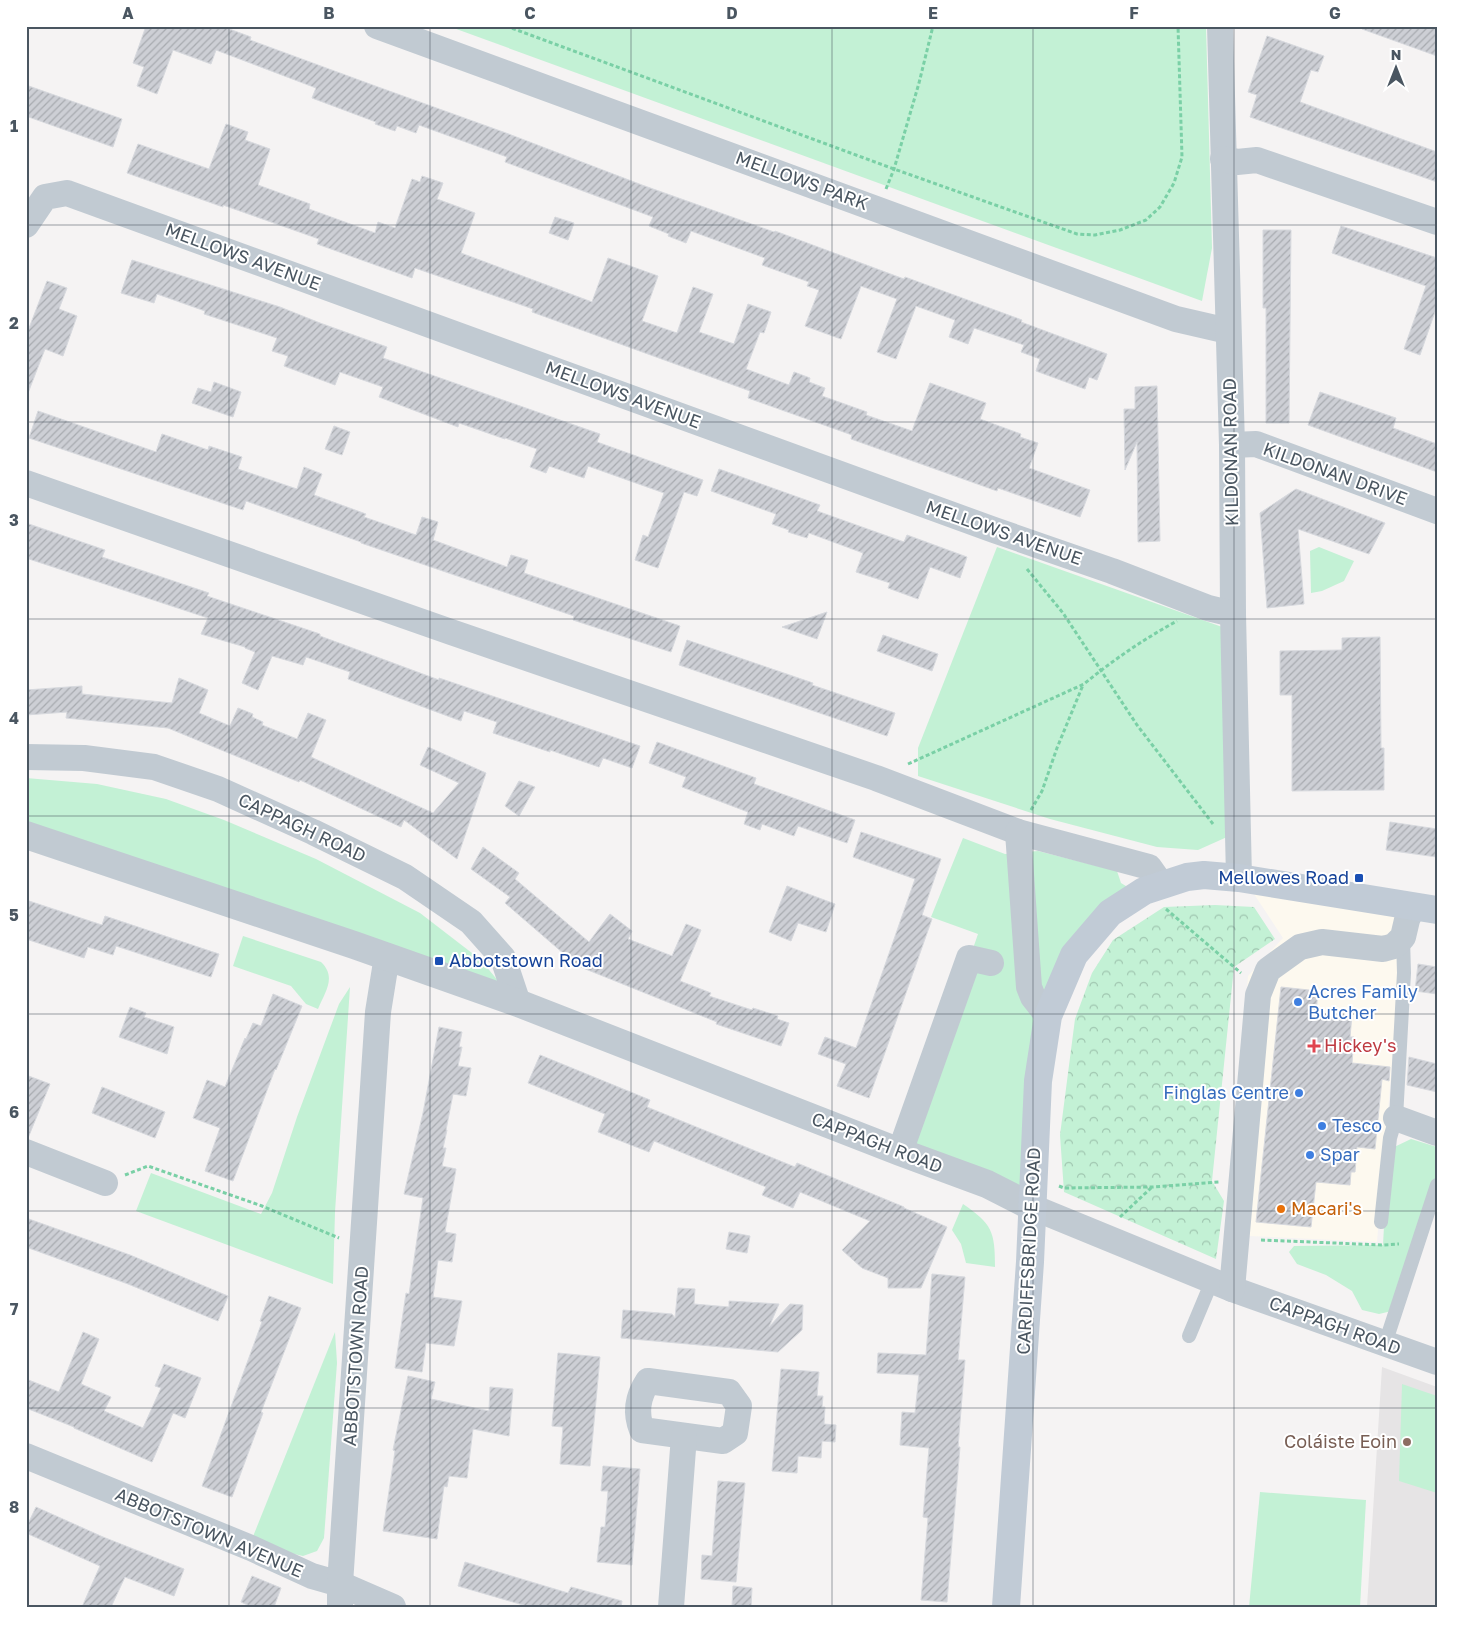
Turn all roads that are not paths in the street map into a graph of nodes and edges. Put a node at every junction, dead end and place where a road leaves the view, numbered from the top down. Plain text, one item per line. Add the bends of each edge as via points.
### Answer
1 (377, 26) edge
2 (1220, 26) edge
3 (1223, 159) junction
4 (1437, 222) edge
5 (26, 225) edge
6 (1228, 331) junction
7 (1232, 444) junction
8 (26, 483) edge
9 (1437, 511) edge
10 (1233, 614) junction
11 (26, 757) edge
12 (1018, 832) junction
13 (26, 835) edge
14 (1239, 878) junction
15 (1153, 888) junction
16 (1425, 908) edge
17 (1403, 937) junction
18 (387, 956) junction
19 (991, 963) dead end
20 (518, 1002) junction
21 (1048, 1016) junction
22 (1396, 1118) junction
23 (1437, 1133) edge
24 (26, 1152) edge
25 (900, 1152) junction
26 (106, 1183) road end
27 (1437, 1185) edge
28 (1032, 1207) junction
29 (1381, 1222) dead end
30 (1222, 1285) junction
31 (1189, 1336) dead end
32 (1385, 1344) junction
33 (1437, 1362) edge
34 (684, 1436) dead end
35 (26, 1456) edge
36 (340, 1596) edge
37 (393, 1607) edge
38 (671, 1607) edge
39 (1006, 1607) edge

1 - 6 street, MELLOWS PARK via 1176,319
2 - 3 street, KILDONAN ROAD
3 - 4 street via 1237,162 1257,160
3 - 6 street, KILDONAN ROAD
5 - 10 street, MELLOWS AVENUE via 45,197 67,193 1208,608
6 - 7 street, KILDONAN ROAD
7 - 9 street, KILDONAN DRIVE via 1256,444
7 - 10 street, KILDONAN ROAD
8 - 12 street via 876,778
10 - 14 street, KILDONAN ROAD
11 - 20 street, CAPPAGH ROAD via 84,758 154,767 218,789 405,877 471,922 503,958
12 - 15 street via 1149,867
12 - 21 street via 1029,987
13 - 18 street, CAPPAGH ROAD
14 - 15 main road via 1204,875
14 - 16 main road
15 - 21 main road, CARDIFFSBRIDGE ROAD via 1110,913 1074,955
16 - 17 street via 1407,920
17 - 22 lane
17 - 30 street via 1394,946 1383,949 1322,942 1300,947 1268,970 1258,995 1237,1240
18 - 20 street, CAPPAGH ROAD
18 - 36 street, ABBOTSTOWN ROAD via 378,1012
19 - 25 street via 969,958
20 - 25 street, CAPPAGH ROAD
21 - 28 main road, CARDIFFSBRIDGE ROAD via 1038,1081
22 - 23 street
22 - 29 lane via 1390,1138
24 - 26 street
25 - 28 street, CAPPAGH ROAD via 987,1184
27 - 32 lane
28 - 30 street, CAPPAGH ROAD
28 - 39 main road, CARDIFFSBRIDGE ROAD
30 - 31 lane
30 - 32 street, CAPPAGH ROAD
32 - 33 street, CAPPAGH ROAD
34 - 38 street
35 - 36 street, ABBOTSTOWN AVENUE via 251,1548 312,1576
36 - 37 street, ABBOTSTOWN AVENUE

